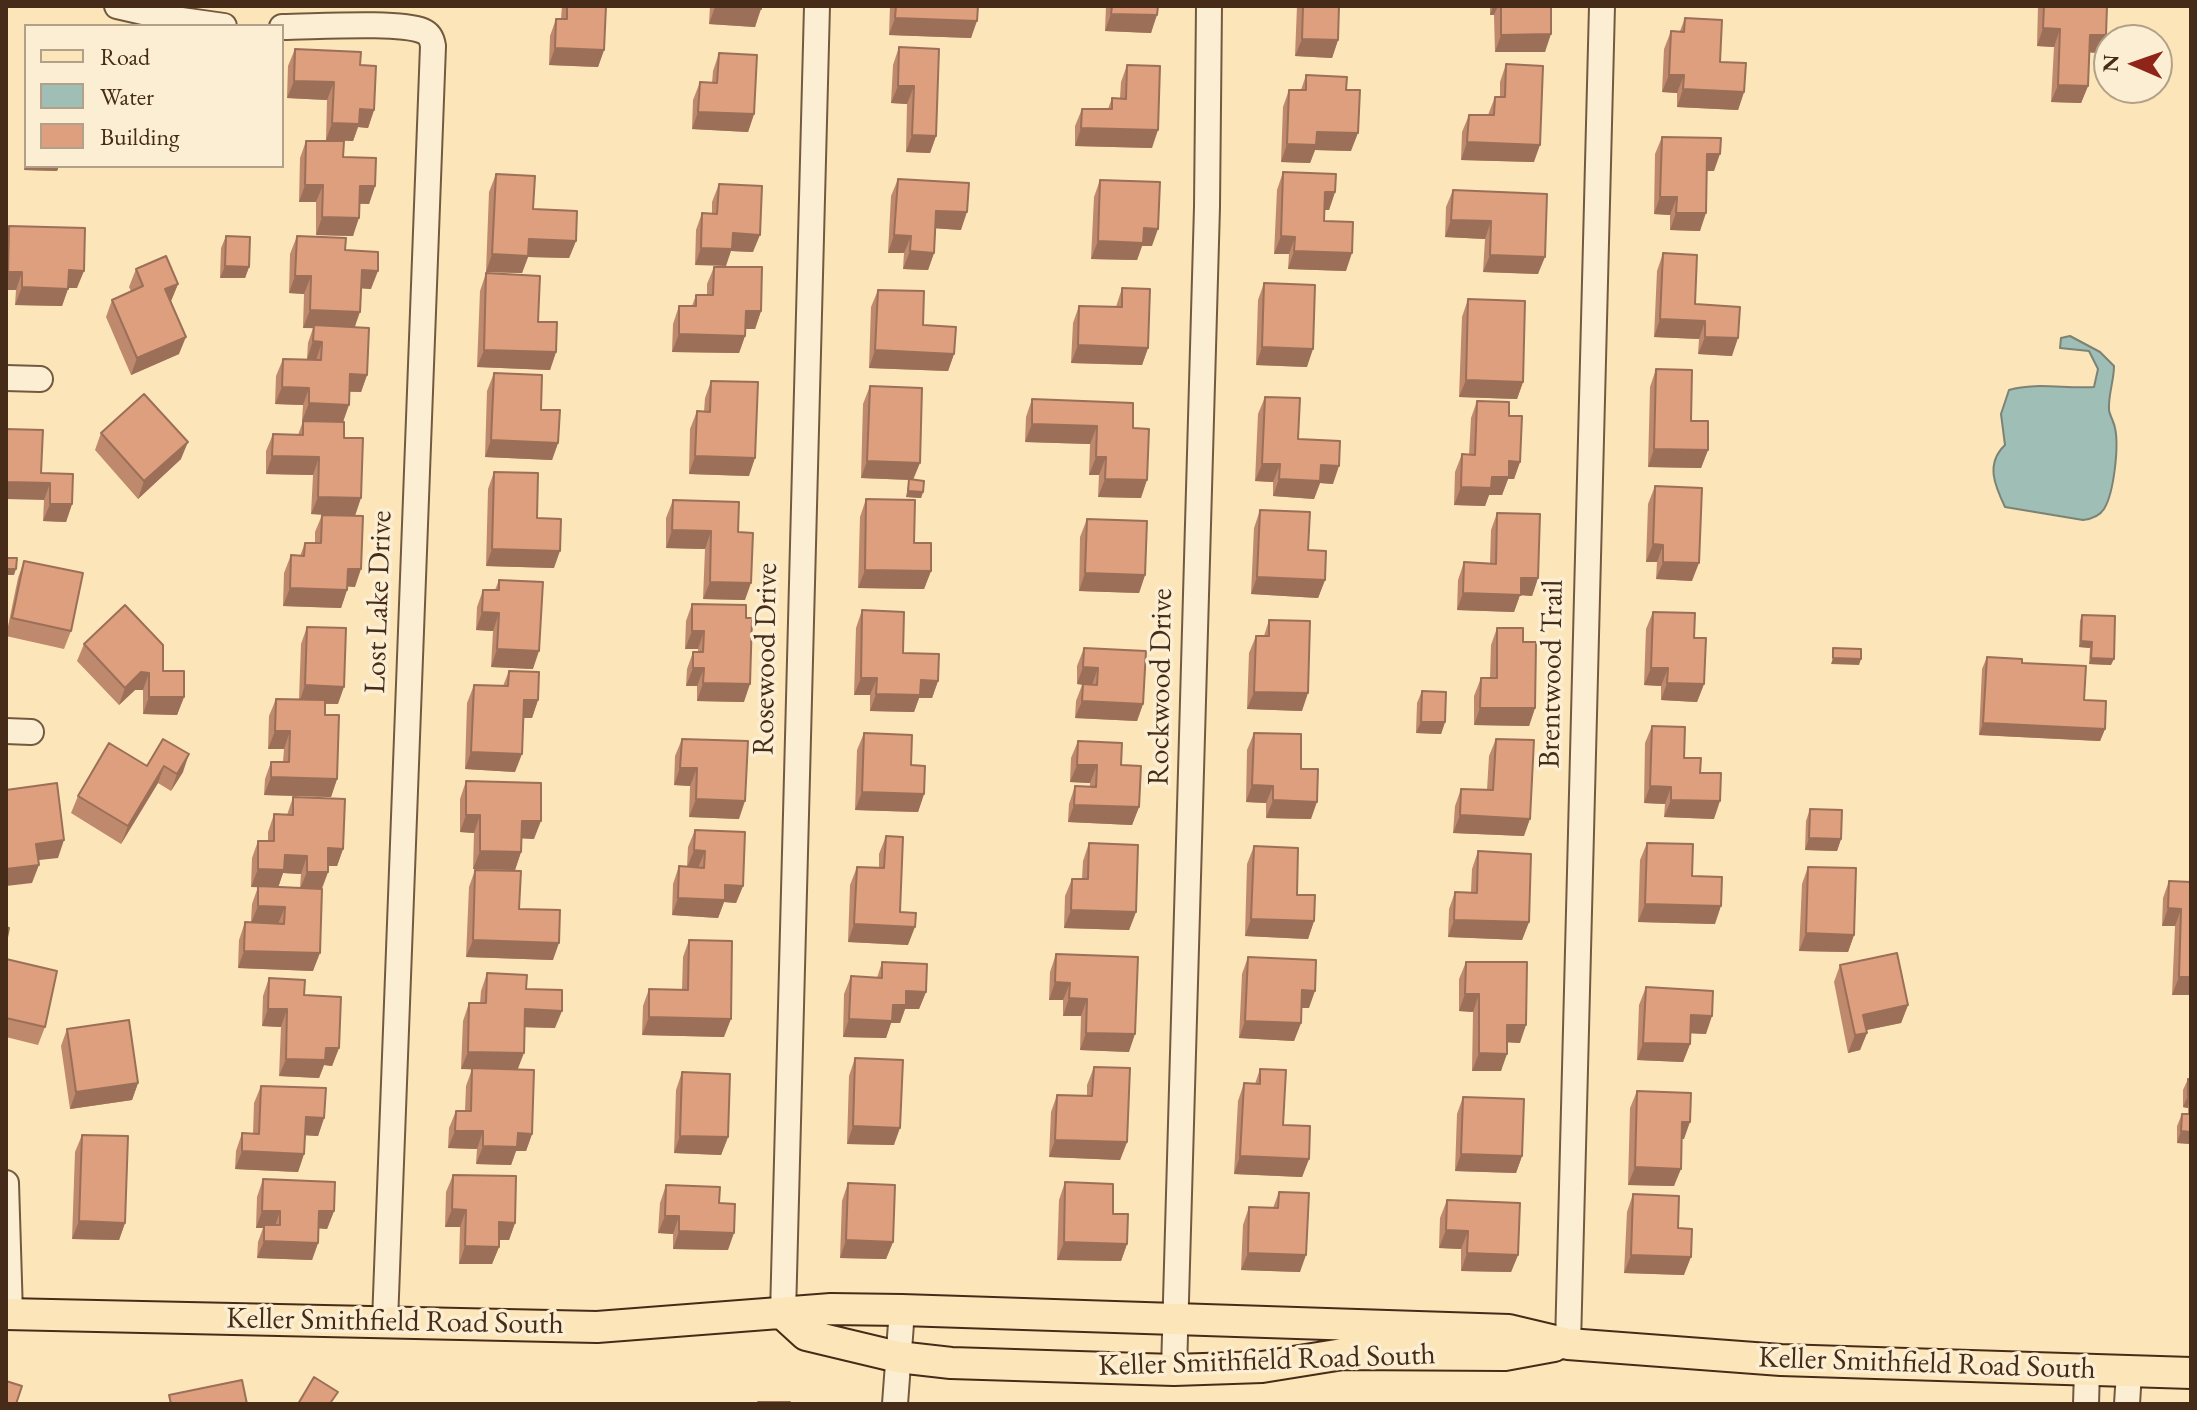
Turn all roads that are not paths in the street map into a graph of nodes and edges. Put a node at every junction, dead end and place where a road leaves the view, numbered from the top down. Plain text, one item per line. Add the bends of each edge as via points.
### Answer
1 (117, 6) edge
2 (817, 6) edge
3 (1209, 6) edge
4 (1602, 6) edge
5 (210, 24) edge
6 (284, 27) edge
7 (6, 378) edge
8 (40, 379) dead end
9 (6, 731) edge
10 (31, 732) dead end
11 (6, 1183) edge
12 (902, 1310) junction
13 (8, 1314) edge
14 (783, 1314) junction
15 (1177, 1318) junction
16 (385, 1322) junction
17 (1568, 1344) junction
18 (898, 1357) junction
19 (1174, 1370) junction
20 (2087, 1370) junction
21 (2129, 1372) junction
22 (2191, 1373) edge
23 (895, 1404) edge
24 (2086, 1404) edge
25 (2127, 1404) edge

1 - 5 street
2 - 14 street, Rosewood Drive
3 - 15 street, Rockwood Drive
4 - 17 street, Brentwood Trail
6 - 16 street, Lost Lake Drive via 403,27 425,32 433,46
7 - 8 street
9 - 10 street
11 - 13 street
12 - 14 main road, Keller Smithfield Road South
12 - 15 main road, Keller Smithfield Road South
12 - 18 street
13 - 16 main road, Keller Smithfield Road South
14 - 16 main road, Keller Smithfield Road South via 597,1327
14 - 18 main road, Keller Smithfield Road South via 806,1335
15 - 17 main road, Keller Smithfield Road South via 1509,1330
15 - 19 street, Rockwood Drive
17 - 19 main road, Keller Smithfield Road South via 1505,1355 1343,1354 1262,1367
17 - 20 main road, Keller Smithfield Road South via 1781,1360
18 - 19 main road, Keller Smithfield Road South
18 - 23 street
20 - 21 main road, Keller Smithfield Road South
20 - 24 street
21 - 22 main road, Keller Smithfield Road South
21 - 25 street

